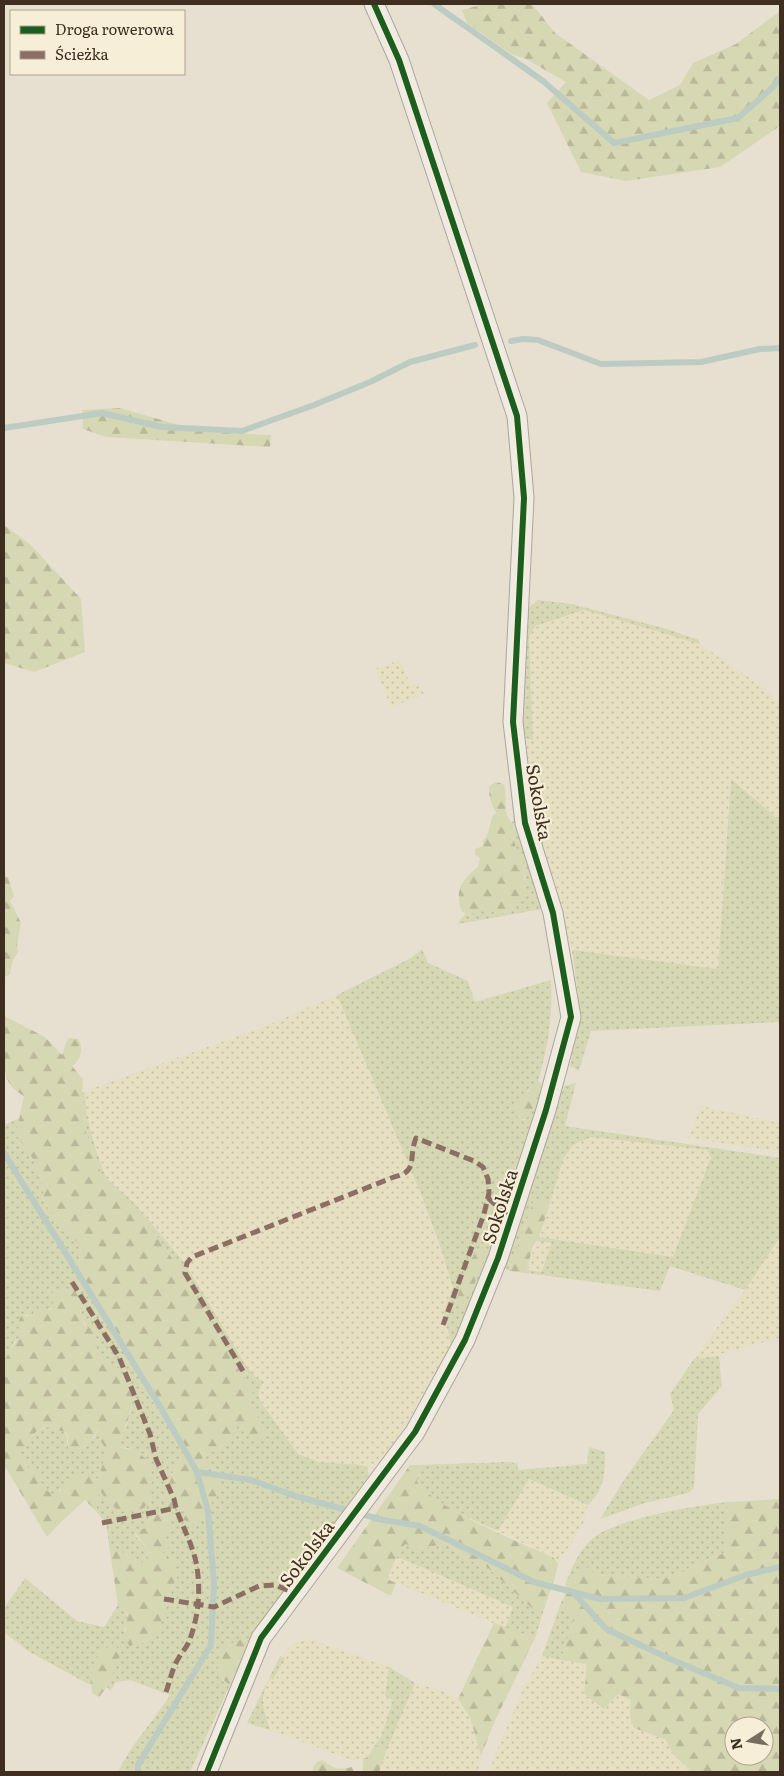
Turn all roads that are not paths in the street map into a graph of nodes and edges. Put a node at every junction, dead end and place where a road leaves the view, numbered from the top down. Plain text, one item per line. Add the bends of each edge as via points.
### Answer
1 (374, 4) edge
2 (207, 1772) edge

1 - 2 street, Sokolska via 399,60 517,416 524,498 513,722 525,822 553,913 572,1017 498,1258 465,1340 415,1432 261,1638

